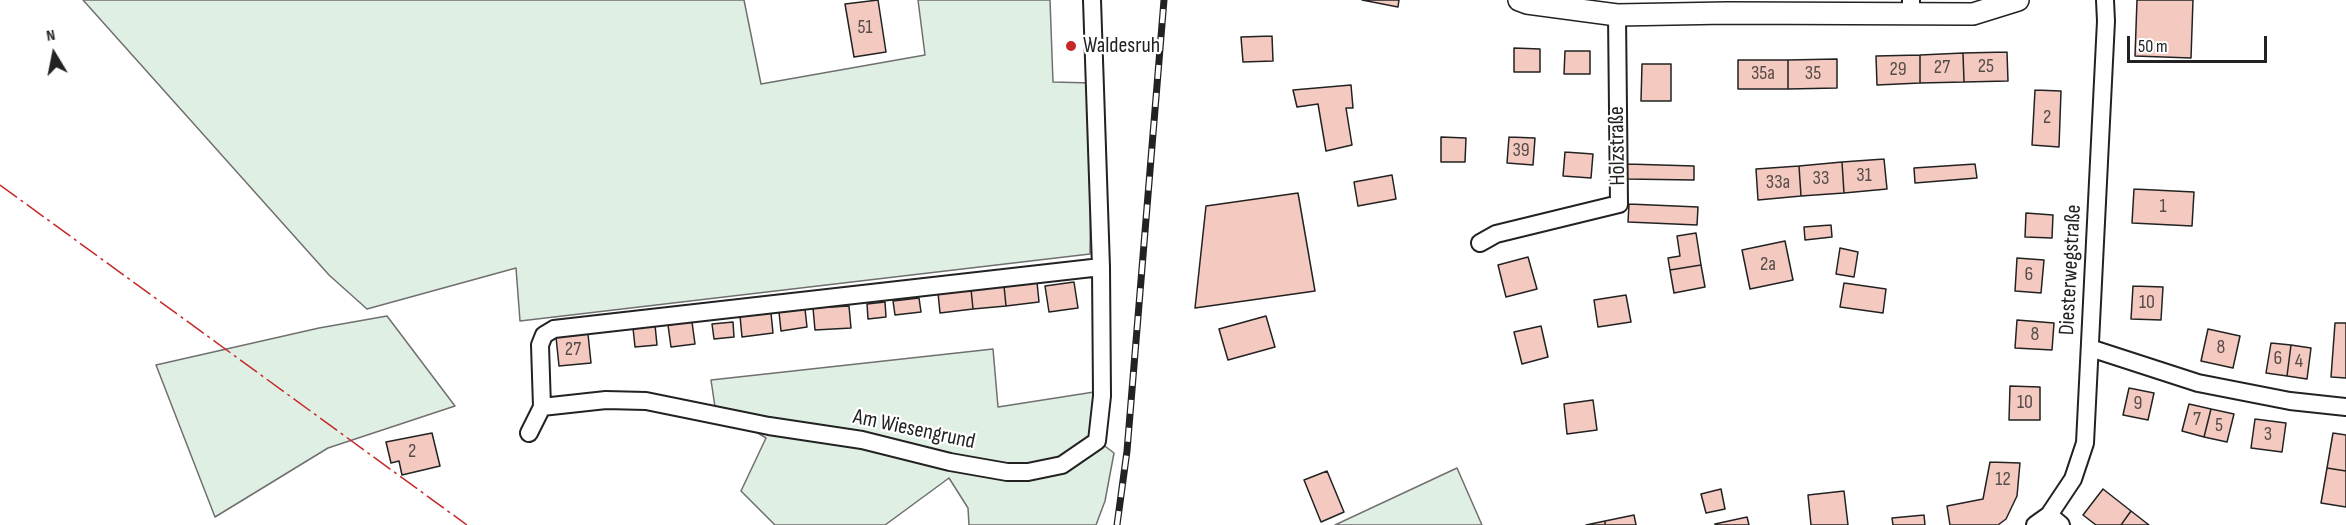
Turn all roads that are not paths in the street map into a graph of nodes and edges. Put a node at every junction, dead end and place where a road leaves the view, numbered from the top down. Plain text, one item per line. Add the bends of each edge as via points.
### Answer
1 (1092, 0) edge
2 (1518, 0) edge
3 (2018, 0) edge
4 (2105, 0) edge
5 (1727, 6) edge
6 (1911, 8) edge
7 (1617, 15) junction
8 (1480, 243) dead end
9 (1101, 267) junction
10 (2090, 348) junction
11 (542, 407) junction
12 (2346, 407) edge
13 (529, 433) dead end
14 (2048, 522) edge

1 - 9 street, Am Wiesengrund
2 - 7 street
3 - 6 street via 1972,14
4 - 10 street, Diesterwegstraße
5 - 6 street
5 - 7 street
7 - 8 street, Holzstraße via 1619,204 1496,234
9 - 11 street via 554,329 544,335 540,345
9 - 11 street, Am Wiesengrund via 1102,396 1097,441 1062,465 1007,472 862,440 646,401 606,400
10 - 12 street via 2198,383
10 - 14 street, Diesterwegstraße via 2085,443 2073,479
11 - 13 street

